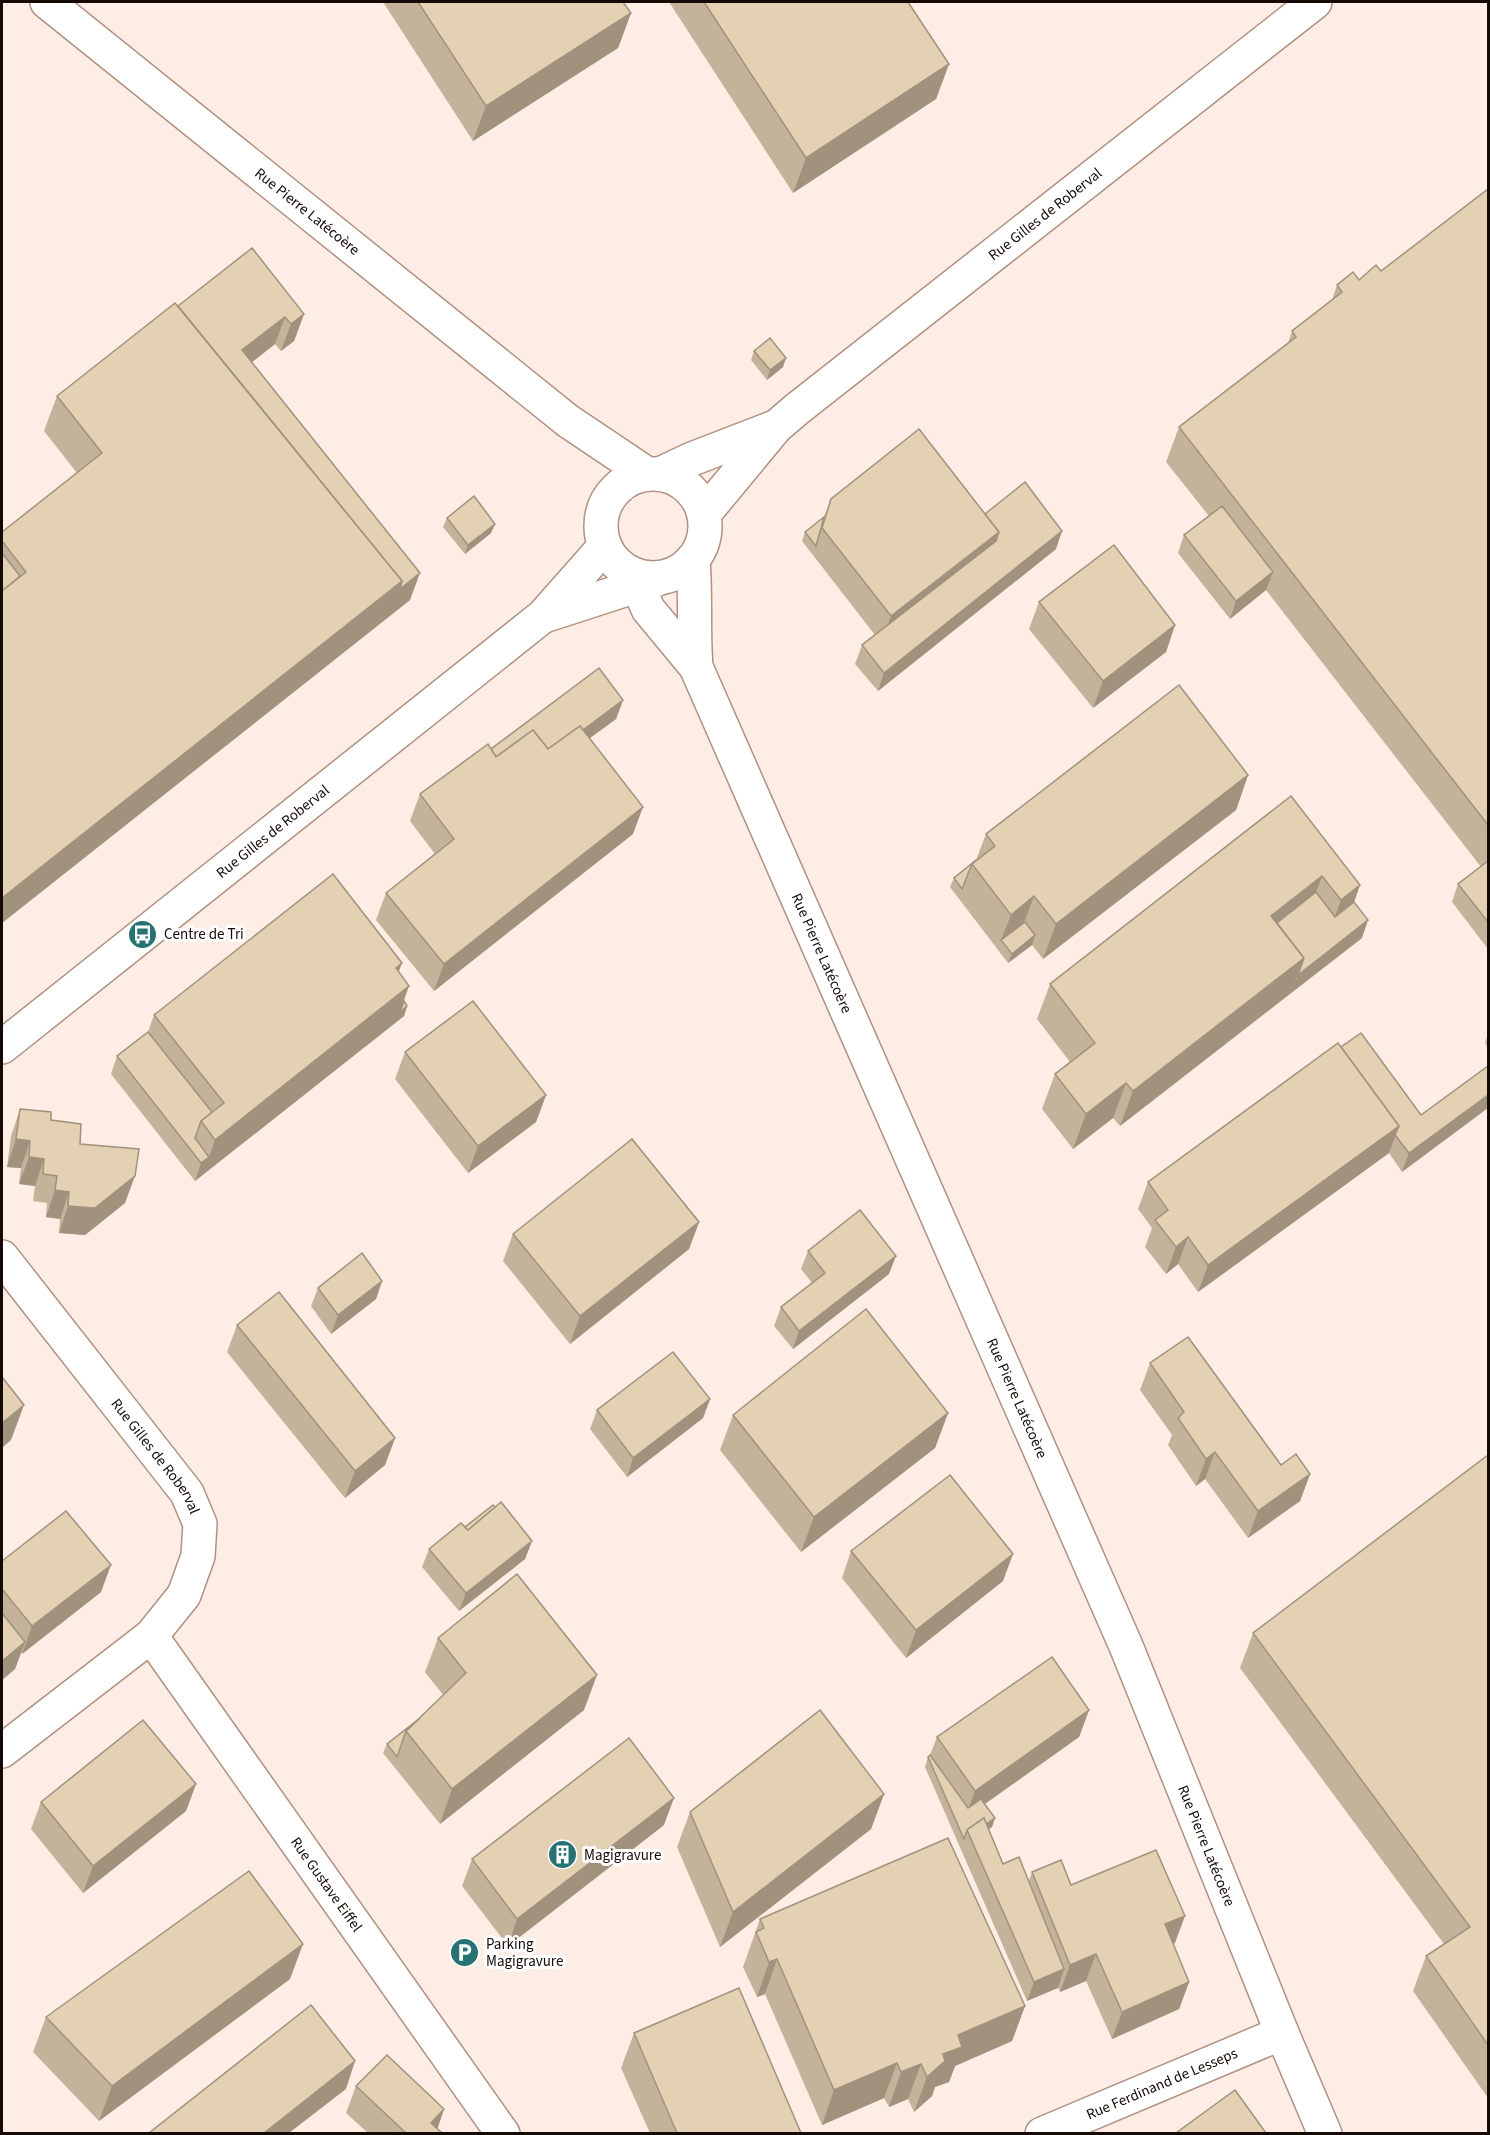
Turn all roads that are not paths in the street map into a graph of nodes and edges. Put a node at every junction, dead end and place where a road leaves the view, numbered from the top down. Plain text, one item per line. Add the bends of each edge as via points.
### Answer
1 (47, 2) edge
2 (1315, 2) edge
3 (568, 421) junction
4 (776, 427) junction
5 (654, 474) junction
6 (613, 492) junction
7 (704, 514) junction
8 (605, 546) junction
9 (693, 559) junction
10 (644, 579) junction
11 (543, 616) junction
12 (696, 667) junction
13 (2, 1047) edge
14 (2, 1257) edge
15 (151, 1636) junction
16 (2, 1751) edge
17 (1282, 2033) junction
18 (503, 2133) edge
19 (1042, 2133) edge
20 (1326, 2133) edge

1 - 3 street, Rue Pierre Latécoère
2 - 4 street, Rue Gilles de Roberval
3 - 5 street, Rue Pierre Latécoère
3 - 6 street, Rue Pierre Latécoère
4 - 5 street, Rue Gilles de Roberval
4 - 7 street, Rue Gilles de Roberval
5 - 6 street via 628,480
5 - 7 street via 688,487
6 - 8 street via 604,509 601,528
7 - 9 street via 705,530
8 - 10 street via 616,563
8 - 11 street, Rue Gilles de Roberval
9 - 10 street via 679,571
9 - 12 street, Rue Pierre Latécoère
10 - 11 street, Rue Gilles de Roberval
10 - 12 street, Rue Pierre Latécoère via 648,609
11 - 13 street, Rue Gilles de Roberval
12 - 17 street, Rue Pierre Latécoère via 1126,1646
14 - 15 street, Rue Gilles de Roberval via 187,1493 200,1524 198,1556 184,1595
15 - 16 street, Rue Gilles de Roberval
15 - 18 street, Rue Gustave Eiffel
17 - 19 street, Rue Ferdinand de Lesseps
17 - 20 street, Rue Pierre Latécoère

